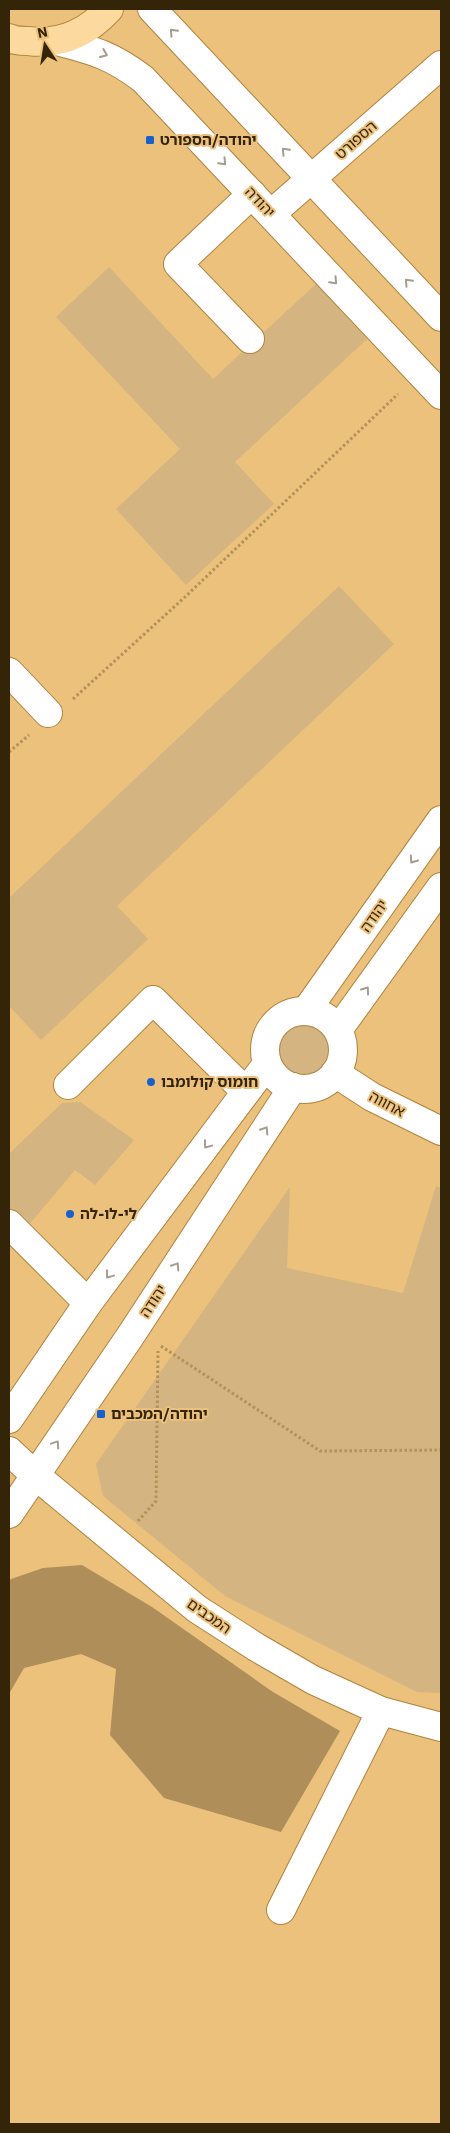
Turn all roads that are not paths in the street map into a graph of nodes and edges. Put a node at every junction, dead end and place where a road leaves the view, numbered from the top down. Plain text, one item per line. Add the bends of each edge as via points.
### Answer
1 (108, 9) edge
2 (152, 9) edge
3 (9, 38) edge
4 (49, 42) junction
5 (9, 59) edge
6 (441, 65) edge
7 (312, 179) junction
8 (252, 194) junction
9 (271, 214) junction
10 (441, 317) edge
11 (250, 338) dead end
12 (441, 395) edge
13 (9, 672) edge
14 (9, 703) edge
15 (441, 820) edge
16 (441, 887) edge
17 (306, 1011) junction
18 (338, 1030) junction
19 (267, 1064) junction
20 (335, 1073) junction
21 (68, 1085) dead end
22 (293, 1087) junction
23 (246, 1092) junction
24 (441, 1131) edge
25 (9, 1224) edge
26 (88, 1303) junction
27 (9, 1419) edge
28 (9, 1450) edge
29 (35, 1475) junction
30 (9, 1514) edge
31 (381, 1712) junction
32 (441, 1727) edge
33 (281, 1910) dead end

1 - 4 main road via 78,34
7 -> 2 street
3 - 4 main road
4 - 5 main road
4 -> 8 street, יהודה via 100,52 121,62 143,79
6 - 7 street, הספורט
7 - 9 street, הספורט
10 -> 7 street
8 - 9 street, יהודה
8 - 11 street via 178,264
9 -> 12 street, יהודה
13 - 14 street via 50,716
15 -> 17 street, יהודה
18 -> 16 street
17 - 18 street via 330,1020
17 - 19 street via 293,1012 272,1027 265,1051
18 - 20 street via 343,1052
19 - 22 street via 282,1082
19 - 23 street
20 - 22 street via 329,1080 312,1088
20 - 24 street, אחווה via 372,1097
21 - 23 street via 153,1000
29 -> 22 street, יהודה
23 -> 26 street
25 - 26 street
26 - 27 street
28 - 29 street, המכבים
29 - 30 street, יהודה
29 - 31 street, המכבים via 197,1609 313,1680
31 - 32 street, המכבים
31 - 33 street

